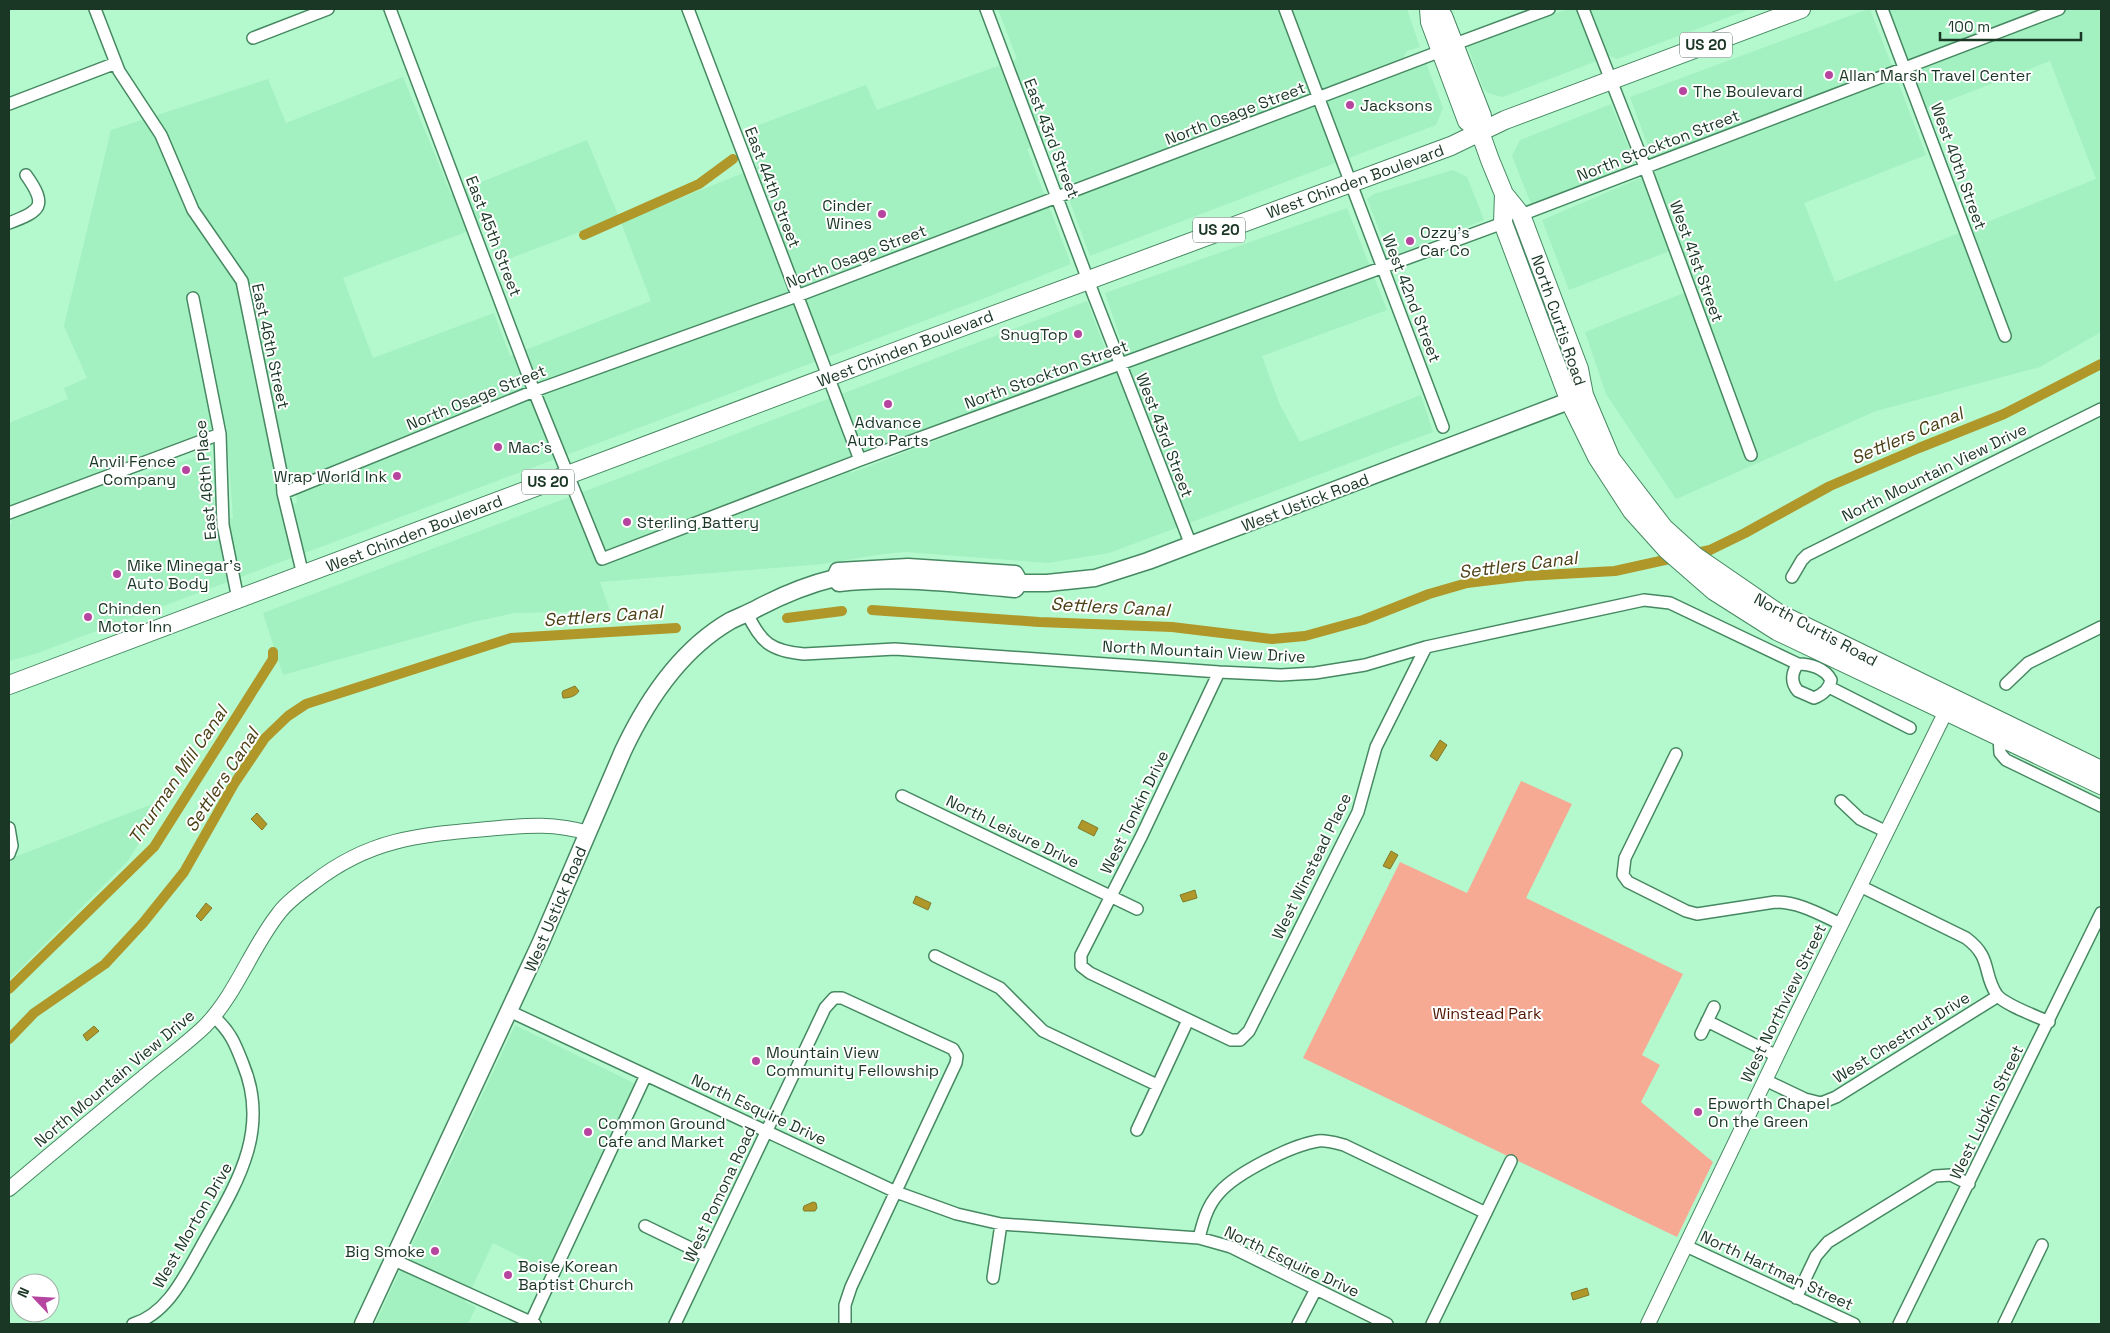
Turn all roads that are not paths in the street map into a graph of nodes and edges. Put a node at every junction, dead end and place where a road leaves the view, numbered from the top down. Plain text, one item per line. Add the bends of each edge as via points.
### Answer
1 (95, 9) edge
2 (328, 9) edge
3 (390, 9) edge
4 (688, 9) edge
5 (986, 9) edge
6 (1286, 9) edge
7 (1549, 9) edge
8 (1584, 9) edge
9 (1801, 9) edge
10 (1882, 9) edge
11 (2059, 9) edge
12 (1430, 10) edge
13 (253, 38) dead end
14 (1448, 48) junction
15 (116, 63) junction
16 (1905, 68) junction
17 (1611, 81) junction
18 (1319, 98) junction
19 (9, 104) edge
20 (1480, 132) junction
21 (1645, 167) junction
22 (26, 175) dead end
23 (1351, 182) junction
24 (1504, 194) junction
25 (1057, 198) junction
26 (1521, 215) junction
27 (9, 223) edge
28 (1503, 224) junction
29 (1382, 268) junction
30 (1088, 280) junction
31 (797, 296) junction
32 (193, 298) dead end
33 (2005, 336) dead end
34 (1120, 364) junction
35 (828, 377) junction
36 (534, 391) junction
37 (1577, 399) junction
38 (2101, 409) edge
39 (1443, 427) dead end
40 (220, 434) junction
41 (1751, 454) dead end
42 (860, 460) junction
43 (567, 475) junction
44 (283, 493) junction
45 (9, 513) edge
46 (1191, 546) junction
47 (602, 559) joint
48 (303, 575) junction
49 (1792, 577) dead end
50 (238, 600) junction
51 (1670, 603) joint
52 (747, 613) junction
53 (2101, 627) edge
54 (1426, 647) junction
55 (1798, 664) junction
56 (1219, 672) junction
57 (2006, 684) dead end
58 (9, 685) edge
59 (1829, 687) junction
60 (1949, 705) junction
61 (1910, 728) dead end
62 (1999, 738) junction
63 (1676, 754) dead end
64 (2101, 770) edge
65 (2101, 786) edge
66 (902, 796) dead end
67 (1840, 801) dead end
68 (2101, 806) edge
69 (9, 828) edge
70 (1887, 832) junction
71 (588, 833) junction
72 (9, 853) edge
73 (1860, 886) junction
74 (1111, 896) junction
75 (1137, 909) dead end
76 (2101, 913) edge
77 (1841, 924) junction
78 (935, 956) dead end
79 (1998, 996) junction
80 (1714, 1008) dead end
81 (509, 1012) junction
82 (213, 1016) junction
83 (1188, 1020) junction
84 (1707, 1021) junction
85 (2049, 1022) junction
86 (1701, 1034) dead end
87 (1777, 1056) junction
88 (646, 1075) junction
89 (1765, 1080) junction
90 (1157, 1085) junction
91 (1137, 1130) dead end
92 (767, 1131) junction
93 (1511, 1161) dead end
94 (1969, 1184) junction
95 (9, 1189) edge
96 (896, 1192) junction
97 (1486, 1213) junction
98 (1001, 1224) junction
99 (645, 1226) dead end
100 (1199, 1238) junction
101 (2042, 1245) dead end
102 (1686, 1246) junction
103 (708, 1256) junction
104 (394, 1260) junction
105 (993, 1278) dead end
106 (1316, 1289) junction
107 (1796, 1298) junction
108 (155, 1312) junction
109 (133, 1324) edge
110 (158, 1324) edge
111 (363, 1324) edge
112 (532, 1324) edge
113 (675, 1324) edge
114 (845, 1324) edge
115 (1298, 1324) edge
116 (1387, 1324) edge
117 (1432, 1324) edge
118 (1648, 1324) edge
119 (1854, 1324) edge
120 (1899, 1324) edge
121 (2004, 1324) edge

1 - 15 street, East 46th Street
2 - 13 street
3 - 36 street, East 45th Street
4 - 31 street, East 44th Street
5 - 25 street, East 43rd Street
6 - 18 street, West 42nd Street
7 - 14 street, North Osage Street
8 - 17 street, West 41st Street
9 - 17 main road, West Chinden Boulevard / US 20
10 - 16 street, West 40th Street
11 - 16 street, North Stockton Street
12 - 14 main road, North Curtis Road via 1443,16
14 - 18 street, North Osage Street
14 - 20 main road, North Curtis Road via 1467,121
15 - 19 street
15 - 44 street, East 46th Street via 161,135 192,210 242,281
16 - 21 street, North Stockton Street
16 - 33 street, West 40th Street
17 - 20 main road, West Chinden Boulevard / US 20
17 - 21 street, West 41st Street
18 - 23 street, West 42nd Street
18 - 25 street, North Osage Street
20 - 23 main road, West Chinden Boulevard / US 20 via 1451,146
20 - 24 main road, North Curtis Road
21 - 26 street, North Stockton Street
21 - 41 street, West 41st Street
22 - 27 street via 36,189 39,206 29,216
23 - 29 street, West 42nd Street
23 - 30 main road, West Chinden Boulevard / US 20
24 - 26 main road, North Curtis Road
24 - 28 main road, North Curtis Road
25 - 30 street, East 43rd Street
25 - 31 street, North Osage Street
26 - 37 main road, North Curtis Road via 1580,370
28 - 29 street, North Stockton Street
28 - 37 main road, North Curtis Road
29 - 34 street, North Stockton Street
29 - 39 street, West 42nd Street
30 - 34 street, West 43rd Street
30 - 35 main road, West Chinden Boulevard / US 20
31 - 35 street, East 44th Street
31 - 36 street, North Osage Street
32 - 40 street, East 46th Place
34 - 42 street, North Stockton Street
34 - 46 street, West 43rd Street
35 - 42 street, East 44th Street
35 - 43 main road, West Chinden Boulevard / US 20
36 - 43 street, East 45th Street
36 - 44 street, North Osage Street
37 - 46 main road, West Ustick Road
37 - 60 main road, North Curtis Road via 1610,459 1660,533 1695,556 1713,579
38 - 49 street, North Mountain View Drive via 1807,555
40 - 45 street
40 - 50 street, East 46th Place via 224,525
42 - 47 street, North Stockton Street
43 - 47 street, East 45th Street
43 - 48 main road, West Chinden Boulevard / US 20
44 - 48 street, East 46th Street
46 - 52 main road, West Ustick Road via 1095,578 1020,583 1014,589 907,580 864,580 839,584 835,578 807,585
48 - 50 main road, West Chinden Boulevard / US 20
50 - 58 main road, West Chinden Boulevard / US 20
51 - 54 street, North Mountain View Drive via 1644,600
51 - 55 street, North Curtis Road
52 - 56 street, North Mountain View Drive via 756,632 775,649 804,654 895,649
52 - 71 main road, West Ustick Road via 697,645 649,701 635,724
53 - 57 street via 2028,663
54 - 56 street, North Mountain View Drive via 1365,665 1315,673
54 - 83 street, West Winstead Place via 1376,747 1358,812 1249,1031 1240,1040 1231,1040
55 - 59 street, North Curtis Road via 1809,664 1825,672 1831,680
55 - 59 street via 1792,680 1798,691 1814,698
56 - 74 street, West Tonkin Drive
59 - 61 street
60 - 62 main road, North Curtis Road
60 - 64 main road, North Curtis Road
60 - 70 street, West Northview Street
62 - 65 main road, North Curtis Road
62 - 68 street via 2000,753 2006,760
63 - 77 street via 1625,858 1623,875 1628,882 1697,914 1787,902
66 - 74 street, North Leisure Drive
67 - 70 street via 1860,819
69 - 72 street via 12,841
70 - 73 street, West Northview Street
71 - 81 main road, West Ustick Road
71 - 82 street, North Mountain View Drive via 565,826 544,825 425,835 378,846 350,858 320,877 280,912
73 - 77 street, West Northview Street
73 - 79 street via 1976,945
74 - 75 street, North Leisure Drive
74 - 83 street, West Tonkin Drive via 1081,955 1081,966
76 - 85 street, West Lubkin Street
77 - 87 street, West Northview Street
78 - 90 street via 1000,988 1042,1031
79 - 85 street
79 - 89 street, West Chestnut Drive via 1836,1097 1821,1102 1805,1099
80 - 84 street
81 - 88 street, North Esquire Drive
81 - 104 main road, West Ustick Road
82 - 95 street, North Mountain View Drive via 204,1027
82 - 108 street, West Morton Drive via 233,1038 248,1074 254,1104 253,1136 243,1170 231,1193 178,1287
83 - 90 street
84 - 86 street
84 - 87 street
85 - 94 street, West Lubkin Street
87 - 89 street, West Northview Street
88 - 92 street, North Esquire Drive
88 - 112 street
89 - 102 street, West Northview Street
90 - 91 street
92 - 96 street, North Esquire Drive
92 - 96 street, West Pomona Road via 825,1008 834,998 842,998 953,1049 957,1056 956,1064
92 - 103 street, West Pomona Road
93 - 97 street
94 - 107 street via 1951,1175 1935,1176 1828,1242 1816,1256
94 - 120 street, West Lubkin Street
96 - 98 street, North Esquire Drive via 957,1214
96 - 114 street via 851,1287 845,1305
97 - 100 street via 1344,1146 1320,1140 1300,1145 1229,1182 1204,1216
97 - 117 street
98 - 100 street, North Esquire Drive
98 - 105 street
99 - 103 street
100 - 106 street, North Esquire Drive via 1230,1247
101 - 121 street
102 - 107 street, North Hartman Street
102 - 118 street, West Northview Street
103 - 113 street, West Pomona Road
104 - 111 main road, West Ustick Road
104 - 112 street
106 - 115 street
106 - 116 street, North Esquire Drive
107 - 119 street, North Hartman Street
108 - 109 street, West Morton Drive
108 - 110 street

